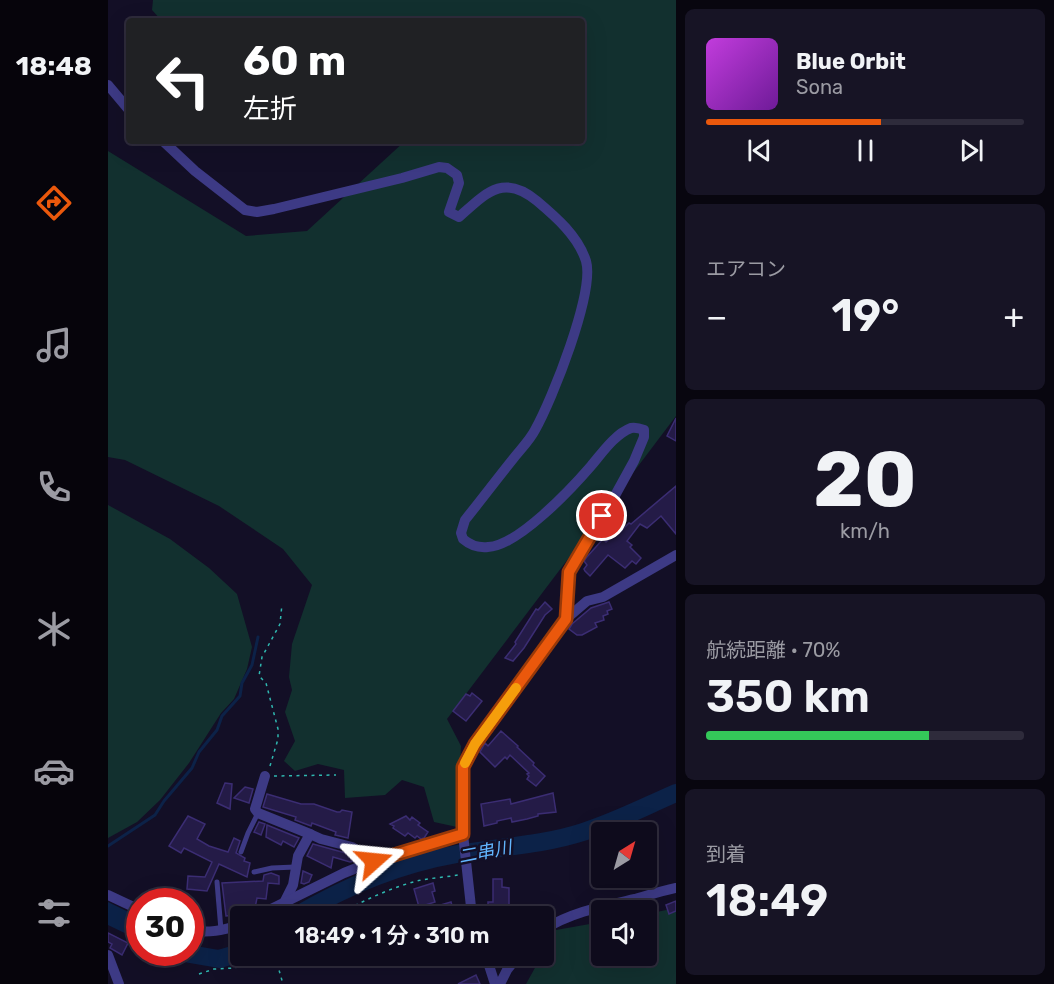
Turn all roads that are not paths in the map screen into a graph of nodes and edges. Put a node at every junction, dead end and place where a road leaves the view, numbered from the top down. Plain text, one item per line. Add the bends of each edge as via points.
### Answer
1 (108, 85) edge
2 (126, 106) edge
3 (166, 144) edge
4 (676, 555) edge
5 (566, 619) junction
6 (265, 776) road end
7 (258, 813) junction
8 (310, 834) junction
9 (463, 834) junction
10 (241, 852) dead end
11 (374, 861) junction
12 (295, 867) junction
13 (254, 872) dead end
14 (217, 882) dead end
15 (676, 888) edge
16 (108, 895) edge
17 (126, 903) edge
18 (284, 903) junction
19 (278, 906) edge
20 (471, 906) edge
21 (554, 923) edge
22 (230, 928) edge
23 (221, 930) junction
24 (204, 932) edge
25 (108, 955) edge
26 (489, 966) edge
27 (510, 966) edge
28 (119, 984) edge
29 (495, 984) edge
30 (500, 984) edge

1 - 2 street
3 - 5 street via 245,210 274,209 439,167 458,175 449,212 452,215 459,217 488,192 516,188 553,215 579,245 587,279 561,372 535,432 465,520 461,532 463,539 477,546 490,547 506,541 557,502 606,447 629,429 644,430 628,471 569,572
4 - 5 street via 603,597 587,601
5 - 9 street via 475,744 463,767
6 - 7 street via 255,809
7 - 8 street
7 - 10 lane
8 - 11 street via 352,847
8 - 12 street
9 - 11 street
9 - 20 street
11 - 18 street
12 - 13 lane
12 - 18 street via 293,885
14 - 23 lane
15 - 21 street via 609,903
16 - 17 street
18 - 19 street
22 - 23 street
23 - 24 street
25 - 28 street
26 - 29 street
27 - 30 street

